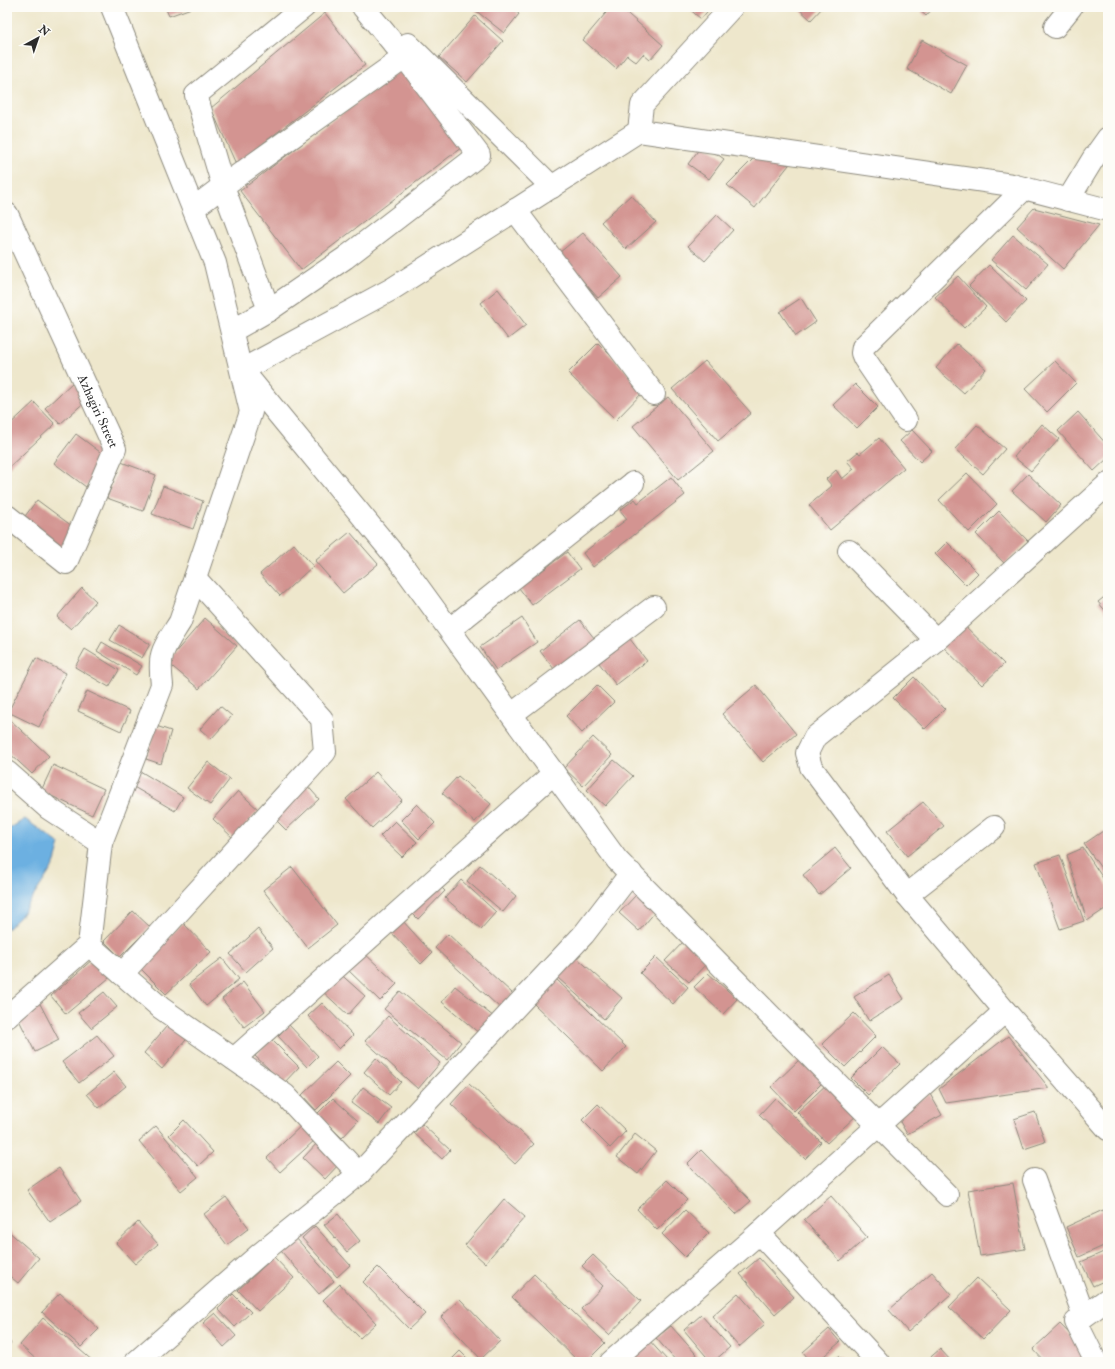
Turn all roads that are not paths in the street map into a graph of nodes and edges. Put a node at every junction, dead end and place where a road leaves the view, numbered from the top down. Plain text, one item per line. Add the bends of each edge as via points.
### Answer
1 (112, 7) edge
2 (304, 7) edge
3 (363, 7) edge
4 (732, 7) edge
5 (1071, 7) edge
6 (1055, 27) dead end
7 (405, 49) junction
8 (639, 131) junction
9 (1108, 138) edge
10 (224, 186) junction
11 (552, 187) junction
12 (1025, 188) junction
13 (1068, 200) junction
14 (194, 208) junction
15 (515, 210) junction
16 (1108, 210) edge
17 (7, 214) edge
18 (269, 310) junction
19 (232, 331) junction
20 (242, 370) junction
21 (654, 394) dead end
22 (906, 420) dead end
23 (633, 484) dead end
24 (1108, 484) edge
25 (7, 516) edge
26 (849, 551) dead end
27 (195, 578) junction
28 (654, 607) dead end
29 (450, 629) junction
30 (936, 640) junction
31 (512, 714) junction
32 (7, 772) edge
33 (554, 773) junction
34 (994, 827) dead end
35 (102, 843) junction
36 (631, 873) junction
37 (907, 896) junction
38 (89, 945) junction
39 (122, 974) junction
40 (1006, 1011) junction
41 (7, 1017) edge
42 (234, 1059) junction
43 (879, 1126) junction
44 (1108, 1128) edge
45 (359, 1174) junction
46 (1034, 1180) dead end
47 (947, 1195) dead end
48 (759, 1233) junction
49 (1108, 1299) edge
50 (1084, 1316) junction
51 (136, 1362) edge
52 (611, 1362) edge
53 (878, 1362) edge
54 (1096, 1362) edge

1 - 14 street
2 - 10 street via 196,95
3 - 7 street
4 - 8 street via 642,105
5 - 6 street
7 - 10 street
7 - 11 street
7 - 18 street via 479,155 345,258
8 - 11 street
8 - 12 street
9 - 13 street
10 - 14 street
10 - 18 street
11 - 15 street
12 - 13 street
12 - 22 street via 863,347 864,358
13 - 16 street
14 - 19 street via 215,263
15 - 20 street via 392,289
15 - 21 street
17 - 25 street, Azhagiri Street via 115,449 66,563
18 - 19 street
19 - 20 street
20 - 27 street via 251,412
20 - 29 street via 400,562
23 - 29 street
24 - 30 street
26 - 30 street
27 - 35 street via 180,622 162,652 162,685
27 - 39 street via 322,719 325,752
28 - 31 street
29 - 31 street
30 - 37 street via 815,737 807,753 811,767
31 - 33 street
32 - 35 street via 48,808
33 - 36 street via 617,860
33 - 42 street
34 - 37 street
35 - 38 street
36 - 43 street
36 - 45 street via 584,934
37 - 40 street
38 - 39 street
38 - 41 street
39 - 42 street via 161,1008
40 - 43 street
40 - 44 street
42 - 45 street via 285,1095
43 - 47 street
43 - 48 street
45 - 51 street via 260,1254
46 - 50 street
48 - 52 street
48 - 53 street
49 - 50 street
50 - 54 street via 1076,1322

